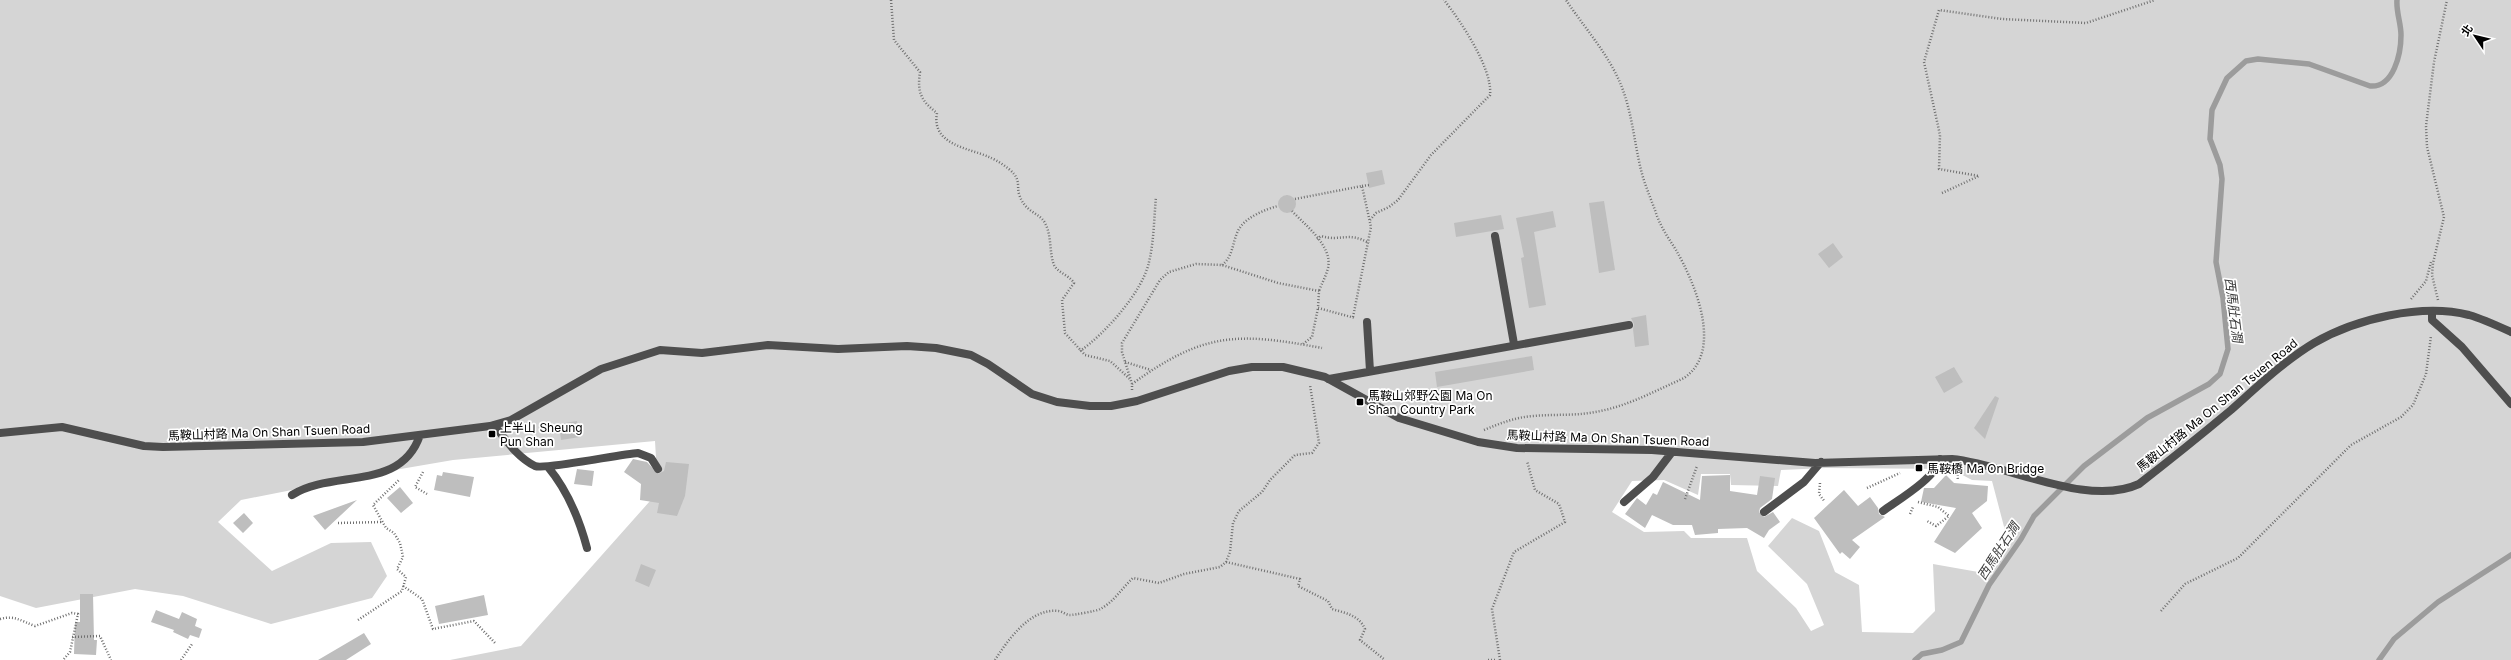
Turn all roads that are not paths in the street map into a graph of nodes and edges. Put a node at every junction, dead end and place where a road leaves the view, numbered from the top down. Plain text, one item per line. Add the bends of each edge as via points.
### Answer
1 (1495, 236) dead end
2 (2434, 315) junction
3 (1366, 322) dead end
4 (1629, 325) dead end
5 (2511, 332) edge
6 (1514, 344) junction
7 (1370, 371) junction
8 (1329, 378) junction
9 (2511, 404) edge
10 (494, 425) junction
11 (0, 433) edge
12 (420, 435) junction
13 (1672, 452) junction
14 (1940, 459) junction
15 (1822, 462) junction
16 (548, 467) junction
17 (658, 469) dead end
18 (292, 495) dead end
19 (1624, 502) dead end
20 (1883, 511) dead end
21 (1764, 512) dead end
22 (587, 548) dead end

1 - 6 street
2 - 5 street, 馬鞍山村路 Ma On Shan Tsuen Road via 2470,315
2 - 9 street via 2494,381
2 - 14 street, 馬鞍山村路 Ma On Shan Tsuen Road via 2375,319 2348,326 2313,344 2286,363 2139,484 2127,489 2092,491 1971,461
3 - 7 street
4 - 6 street
6 - 7 street
7 - 8 street
8 - 10 street, 馬鞍山村路 Ma On Shan Tsuen Road via 1283,367 1252,367 1214,374 1130,402 1111,406 1090,406 1044,399 1018,386 979,358 936,348 768,345 702,353 660,350 601,369 511,420
8 - 13 street, 馬鞍山村路 Ma On Shan Tsuen Road via 1399,418 1464,438 1517,448
10 - 12 street, 馬鞍山村路 Ma On Shan Tsuen Road
10 - 16 street via 515,452 536,466
11 - 12 street, 馬鞍山村路 Ma On Shan Tsuen Road via 62,427 144,446 163,447 363,442
12 - 18 street via 413,452 383,472 305,488
13 - 15 street, 馬鞍山村路 Ma On Shan Tsuen Road
13 - 19 street via 1653,477
14 - 15 street, 馬鞍山村路 Ma On Shan Tsuen Road
14 - 20 street via 1928,476
15 - 21 street via 1804,482
16 - 17 street via 585,459 638,453 651,458
16 - 22 street via 568,494

